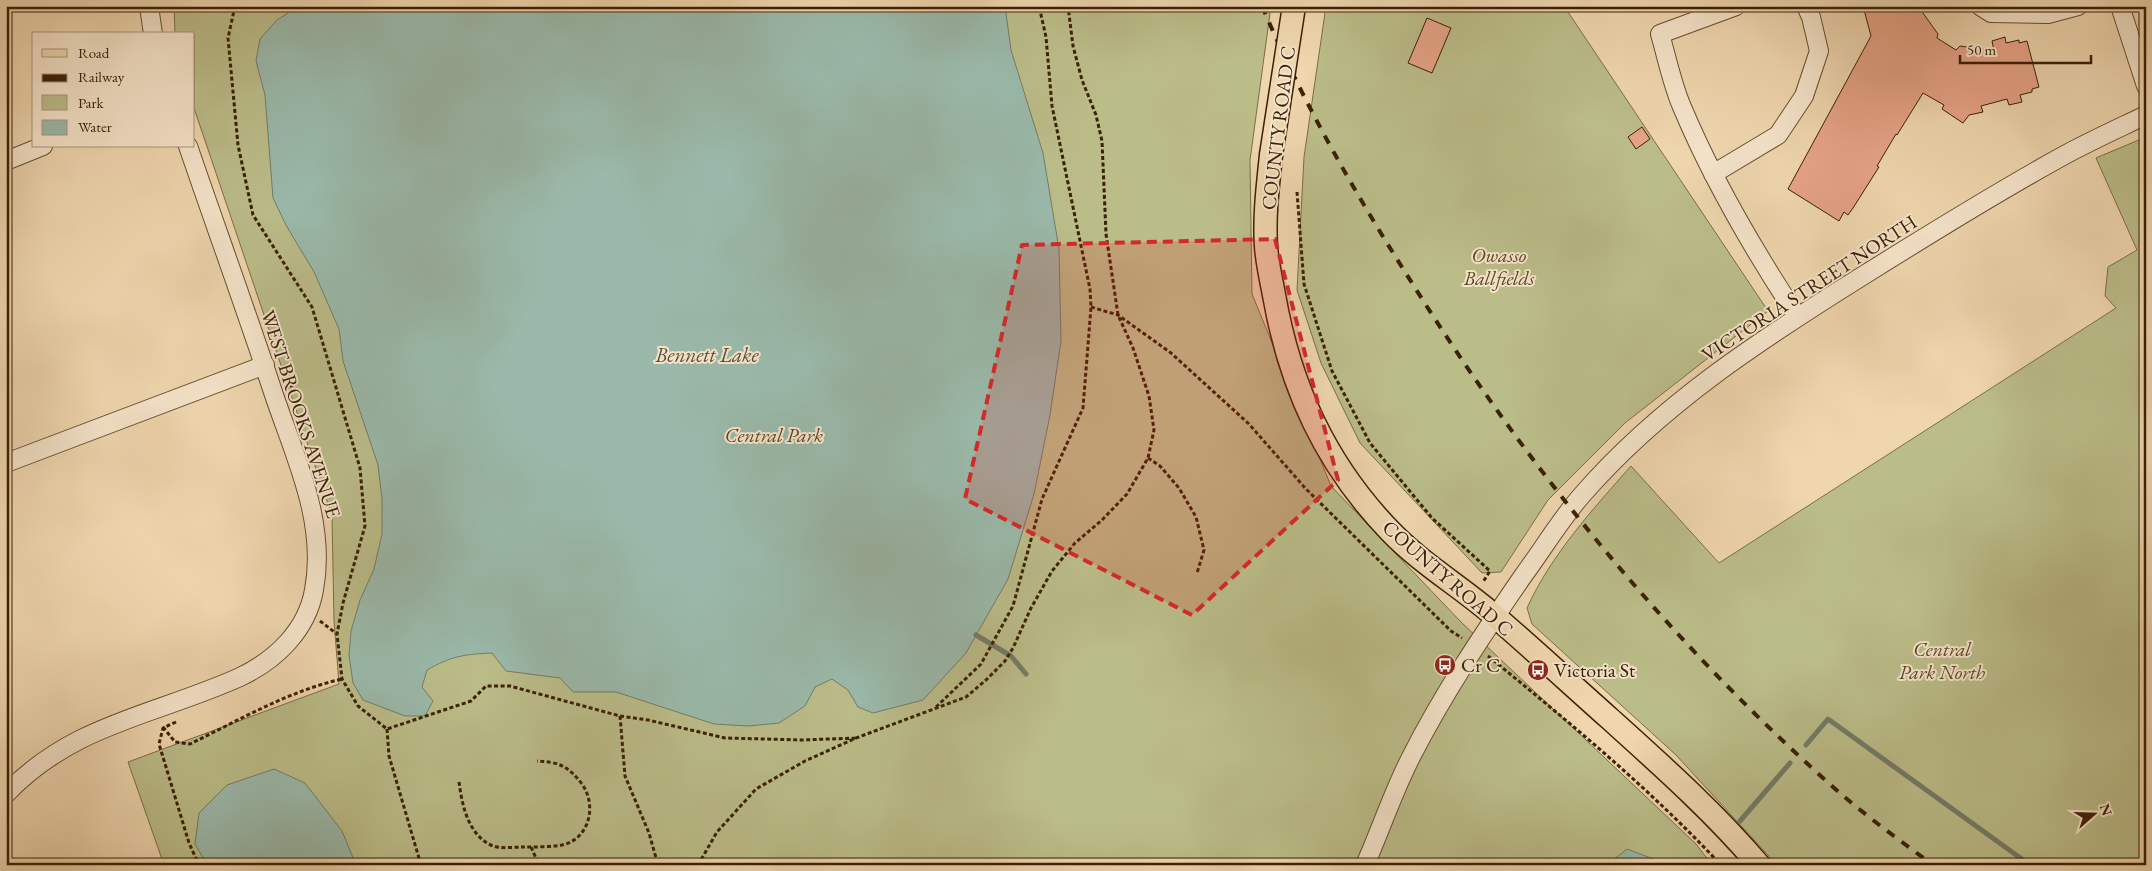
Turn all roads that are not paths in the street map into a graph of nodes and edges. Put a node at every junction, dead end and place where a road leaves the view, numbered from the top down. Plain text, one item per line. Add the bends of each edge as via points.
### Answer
1 (150, 6) edge
2 (1294, 6) edge
3 (1736, 6) edge
4 (1806, 6) edge
5 (1980, 6) edge
6 (2078, 6) edge
7 (2120, 6) edge
8 (153, 32) edge
9 (2146, 86) edge
10 (2146, 114) edge
11 (38, 148) edge
12 (189, 148) edge
13 (6, 160) edge
14 (1712, 174) junction
15 (1797, 316) junction
16 (265, 365) junction
17 (6, 463) edge
18 (1495, 617) junction
19 (6, 794) edge
20 (1364, 865) edge
21 (1759, 865) edge

1 - 8 street
2 - 18 main road, COUNTY ROAD C, bridge via 1270,155 1266,204 1266,247 1280,331 1293,374 1308,413 1330,452 1379,519 1417,556
3 - 14 street via 1660,34 1681,105
4 - 14 street via 1820,51 1804,96 1778,135
5 - 6 street via 1991,13 2048,14
7 - 9 street
10 - 15 street, VICTORIA STREET NORTH via 2063,156
11 - 13 street
12 - 16 street, WEST BROOKS AVENUE
14 - 15 street via 1746,236
15 - 18 street, VICTORIA STREET NORTH via 1725,366 1611,462 1570,509
16 - 17 street
16 - 19 street, WEST BROOKS AVENUE via 314,515 317,550 314,591 297,631 265,664 60,749 32,769
18 - 20 street, VICTORIA STREET NORTH via 1434,712 1409,759
18 - 21 main road, COUNTY ROAD C via 1681,782

